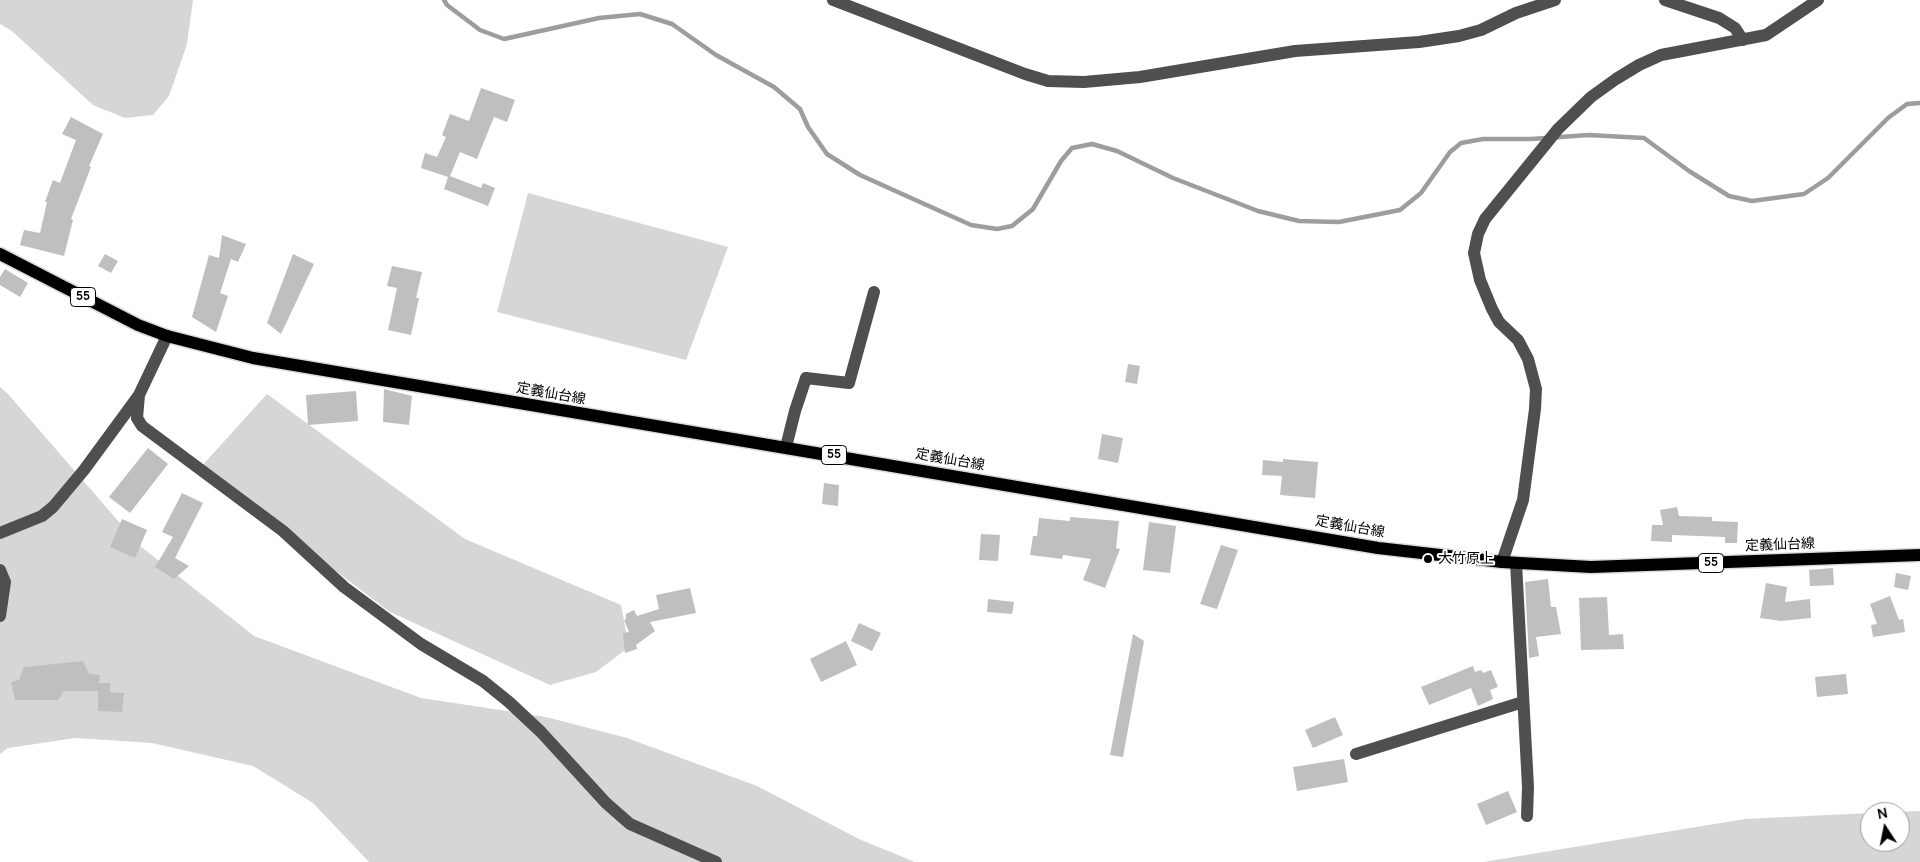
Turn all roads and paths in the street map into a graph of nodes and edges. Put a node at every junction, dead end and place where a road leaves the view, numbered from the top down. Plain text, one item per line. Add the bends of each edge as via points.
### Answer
1 (833, 0) edge
2 (1555, 0) edge
3 (1665, 0) edge
4 (1818, 0) edge
5 (1743, 40) junction
6 (0, 254) edge
7 (874, 292) dead end
8 (167, 336) junction
9 (138, 395) junction
10 (786, 447) junction
11 (0, 533) edge
12 (1920, 555) edge
13 (1502, 562) junction
14 (1516, 563) junction
15 (0, 570) edge
16 (0, 616) edge
17 (1523, 702) junction
18 (1356, 754) dead end
19 (1527, 816) dead end
20 (716, 862) edge

1 - 2 street via 1026,74 1048,81 1084,82 1140,77 1295,51 1459,36
3 - 5 street via 1719,18 1735,28
4 - 5 street via 1775,30
5 - 13 street via 1661,56 1638,65 1591,97 1558,129 1485,219 1478,234 1474,253 1485,296 1499,322 1518,340 1525,352 1536,388 1523,500
6 - 8 main road, 定義仙台線 / 55 via 138,325
7 - 10 street via 849,383 806,378
8 - 9 street
8 - 10 main road, 定義仙台線 / 55 via 253,358
9 - 11 street via 53,507 42,516
9 - 20 street via 137,418 142,426 283,532 344,587 421,644 483,681 509,702 630,824
10 - 13 main road, 定義仙台線 / 55 via 1378,548
12 - 14 main road, 定義仙台線 / 55 via 1591,567
13 - 14 main road, 定義仙台線 / 55
14 - 17 street
15 - 16 street via 5,582
17 - 18 street
17 - 19 street

